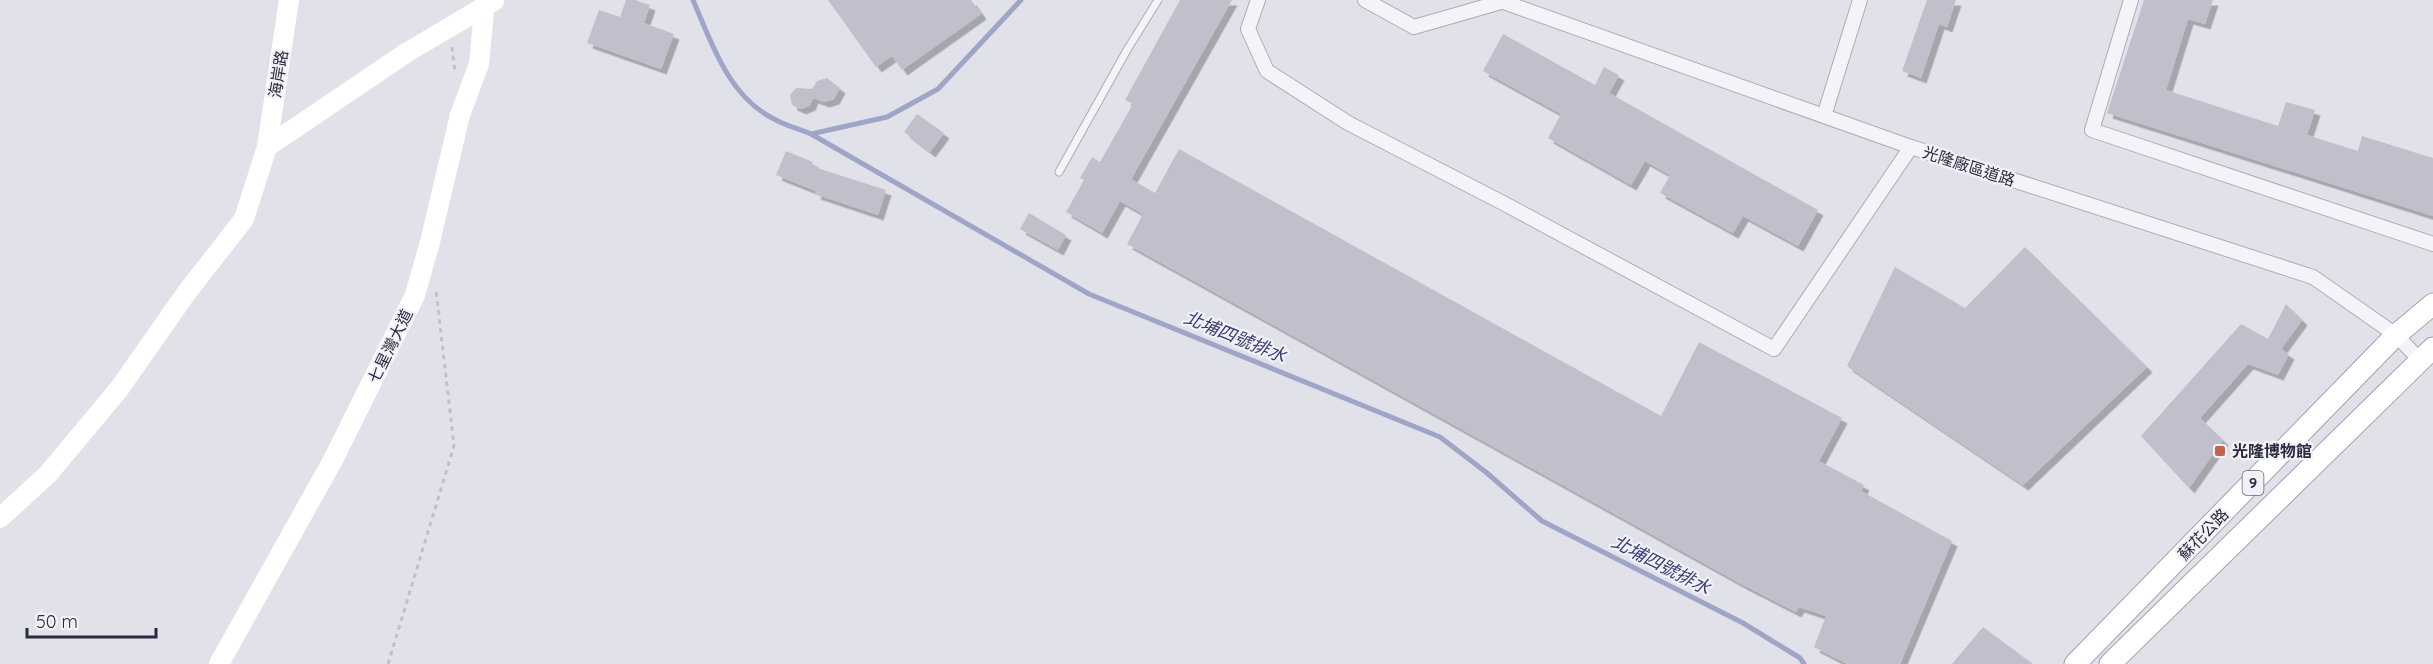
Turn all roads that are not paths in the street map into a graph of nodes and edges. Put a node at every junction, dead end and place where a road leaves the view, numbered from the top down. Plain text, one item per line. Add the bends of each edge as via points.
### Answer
1 (289, 0) edge
2 (1158, 0) edge
3 (1258, 0) edge
4 (1365, 0) edge
5 (1860, 0) edge
6 (2131, 0) edge
7 (1499, 1) edge
8 (489, 2) edge
9 (1824, 116) junction
10 (267, 147) junction
11 (1911, 147) junction
12 (1059, 172) dead end
13 (2433, 244) edge
14 (2433, 304) edge
15 (2396, 335) junction
16 (2426, 354) edge
17 (0, 518) edge
18 (219, 664) edge
19 (2075, 664) edge
20 (2110, 664) edge

1 - 10 street, 海岸路
2 - 12 lane
3 - 11 street via 1248,29 1267,71 1348,123 1774,349
4 - 7 street, 光隆廠區道路 via 1414,27
5 - 9 street
6 - 13 street via 2092,130
7 - 9 street, 光隆廠區道路
8 - 10 street
8 - 18 street, 七星灣大道 via 479,64 460,115 415,295 333,460
9 - 11 street, 光隆廠區道路
10 - 17 street, 海岸路 via 244,219 119,389 48,474
11 - 15 street, 光隆廠區道路 via 2313,277
14 - 15 main road, 蘇花公路 / 9
15 - 16 street, 光隆廠區道路
15 - 19 main road, 蘇花公路 / 9
16 - 20 main road, 蘇花公路 / 9

